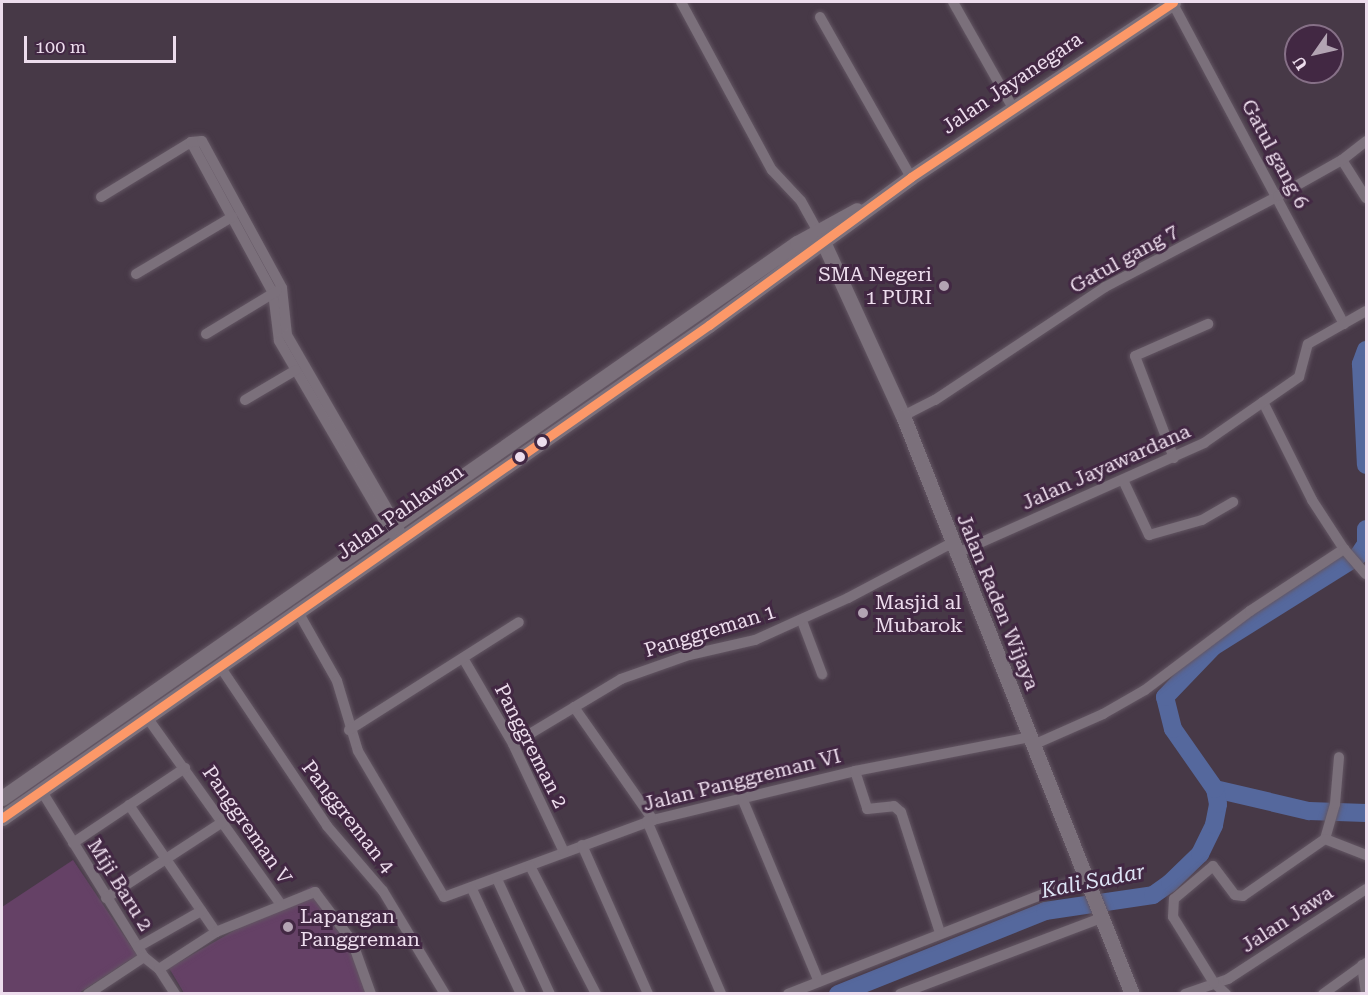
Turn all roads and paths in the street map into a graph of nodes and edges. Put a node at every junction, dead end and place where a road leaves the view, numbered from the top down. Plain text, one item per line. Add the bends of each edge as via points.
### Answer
1 (681, 2) edge
2 (953, 2) edge
3 (1172, 2) edge
4 (820, 17) dead end
5 (1013, 108) junction
6 (1366, 141) edge
7 (191, 142) junction
8 (1342, 160) junction
9 (910, 177) junction
10 (1278, 196) junction
11 (101, 197) dead end
12 (1366, 198) edge
13 (232, 217) junction
14 (821, 236) junction
15 (136, 274) dead end
16 (277, 291) junction
17 (1366, 311) edge
18 (1208, 324) dead end
19 (1344, 324) junction
20 (206, 334) dead end
21 (296, 370) junction
22 (245, 400) dead end
23 (1263, 402) junction
24 (903, 416) junction
25 (1174, 458) junction
26 (1123, 480) junction
27 (1233, 502) dead end
28 (395, 532) junction
29 (953, 548) junction
30 (1345, 550) junction
31 (1366, 574) edge
32 (297, 610) junction
33 (802, 621) junction
34 (519, 622) dead end
35 (236, 644) junction
36 (463, 658) junction
37 (219, 665) junction
38 (822, 674) dead end
39 (574, 707) junction
40 (147, 716) junction
41 (349, 730) junction
42 (1031, 741) junction
43 (513, 744) junction
44 (1339, 756) dead end
45 (185, 768) junction
46 (855, 771) junction
47 (41, 790) junction
48 (2, 798) edge
49 (741, 798) junction
50 (129, 805) junction
51 (2, 818) edge
52 (650, 820) junction
53 (224, 821) junction
54 (1325, 839) junction
55 (74, 843) junction
56 (582, 845) junction
57 (564, 852) junction
58 (1366, 855) edge
59 (166, 859) junction
60 (530, 866) junction
61 (497, 879) junction
62 (1086, 879) junction
63 (472, 889) junction
64 (1366, 889) edge
65 (106, 898) junction
66 (280, 903) junction
67 (201, 911) junction
68 (1099, 914) junction
69 (216, 932) junction
70 (940, 933) junction
71 (141, 952) junction
72 (1364, 964) edge
73 (159, 969) junction
74 (819, 982) junction
75 (1218, 990) edge
76 (88, 993) edge
77 (175, 993) edge
78 (371, 993) edge
79 (445, 993) edge
80 (521, 993) edge
81 (550, 993) edge
82 (596, 993) edge
83 (648, 993) edge
84 (721, 993) edge
85 (788, 993) edge
86 (900, 993) edge
87 (1132, 993) edge
88 (1185, 993) edge
89 (1323, 993) edge
90 (1366, 993) edge

1 - 14 street via 772,170 801,201
2 - 5 street
3 - 5 main road, Jalan Jayanegara
3 - 10 street, Gatul gang 6
4 - 9 street
5 - 9 main road, Jalan Jayanegara
6 - 8 street, Gatul gang 7
7 - 11 street
7 - 13 street
7 - 16 street via 202,141
8 - 10 street, Gatul gang 7
8 - 12 street
9 - 14 main road, Jalan Jayanegara
10 - 19 street, Gatul gang 6
10 - 24 street, Gatul gang 7 via 1105,287 935,400
13 - 15 street
13 - 16 street
14 - 24 main road, Jalan Raden Wijaya
14 - 28 main road, Jalan Pahlawan
16 - 20 street
16 - 21 street via 277,334
16 - 28 street via 287,335
17 - 19 street, Jalan Jayawardana
18 - 25 street via 1136,356
19 - 23 street, Jalan Jayawardana via 1308,344 1302,373
21 - 22 street
21 - 28 street
23 - 25 street, Jalan Jayawardana
23 - 30 street via 1312,500
24 - 29 main road, Jalan Raden Wijaya
25 - 26 street, Jalan Jayawardana
26 - 27 street via 1149,535 1202,520
26 - 29 street, Jalan Jayawardana
28 - 32 main road, Jalan Pahlawan
28 - 35 main road, Jalan Pahlawan
29 - 33 street, Panggreman 1
29 - 42 main road, Jalan Raden Wijaya
30 - 31 street
30 - 42 street, Jalan Panggreman VI via 1250,611 1145,690 1103,714
32 - 35 main road, Jalan Pahlawan
32 - 41 street via 337,681
33 - 38 street
33 - 39 street, Panggreman 1 via 755,640 639,672
34 - 36 street
35 - 37 main road, Jalan Pahlawan
35 - 48 main road, Jalan Pahlawan
36 - 41 street
36 - 43 street, Panggreman 2
37 - 40 main road, Jalan Pahlawan
37 - 79 street, Panggreman 4 via 327,826 383,891
39 - 43 street, Panggreman 1
39 - 52 street
40 - 45 street, Panggreman V
40 - 47 main road, Jalan Pahlawan
41 - 63 street, Jalan Panggreman VI via 441,895
42 - 46 street, Jalan Panggreman VI
42 - 62 main road, Jalan Raden Wijaya
43 - 57 street, Panggreman 2
44 - 54 street via 1335,804
45 - 50 street
45 - 53 street, Panggreman V
46 - 49 street, Jalan Panggreman VI
46 - 70 street via 867,809 894,806 901,812
47 - 51 main road, Jalan Pahlawan
47 - 55 street, Miji Baru 2
49 - 52 street, Jalan Panggreman VI
49 - 74 street
50 - 55 street
50 - 59 street
52 - 56 street, Jalan Panggreman VI
52 - 84 street
53 - 59 street
53 - 66 street, Panggreman V
54 - 58 street
54 - 75 street via 1244,896 1235,896 1213,866 1172,903 1173,917
55 - 65 street, Miji Baru 2
56 - 57 street, Jalan Panggreman VI
56 - 83 street
57 - 60 street, Jalan Panggreman VI
59 - 65 street
59 - 67 street
60 - 61 street, Jalan Panggreman VI
60 - 82 street
61 - 63 street, Jalan Panggreman VI
61 - 81 street
62 - 68 main road, Jalan Raden Wijaya
62 - 70 street
63 - 80 street
64 - 75 street, Jalan Jawa via 1227,980
65 - 71 street, Miji Baru 2
66 - 69 street
66 - 78 street via 290,904 312,892 320,894 352,941
67 - 69 street
67 - 71 street
68 - 86 street
68 - 87 main road, Jalan Raden Wijaya
69 - 73 street
70 - 74 street
71 - 73 street, Miji Baru 2
71 - 76 street
72 - 89 street
72 - 90 street
73 - 77 street, Miji Baru 2
74 - 85 street
75 - 88 street, Jalan Jawa

